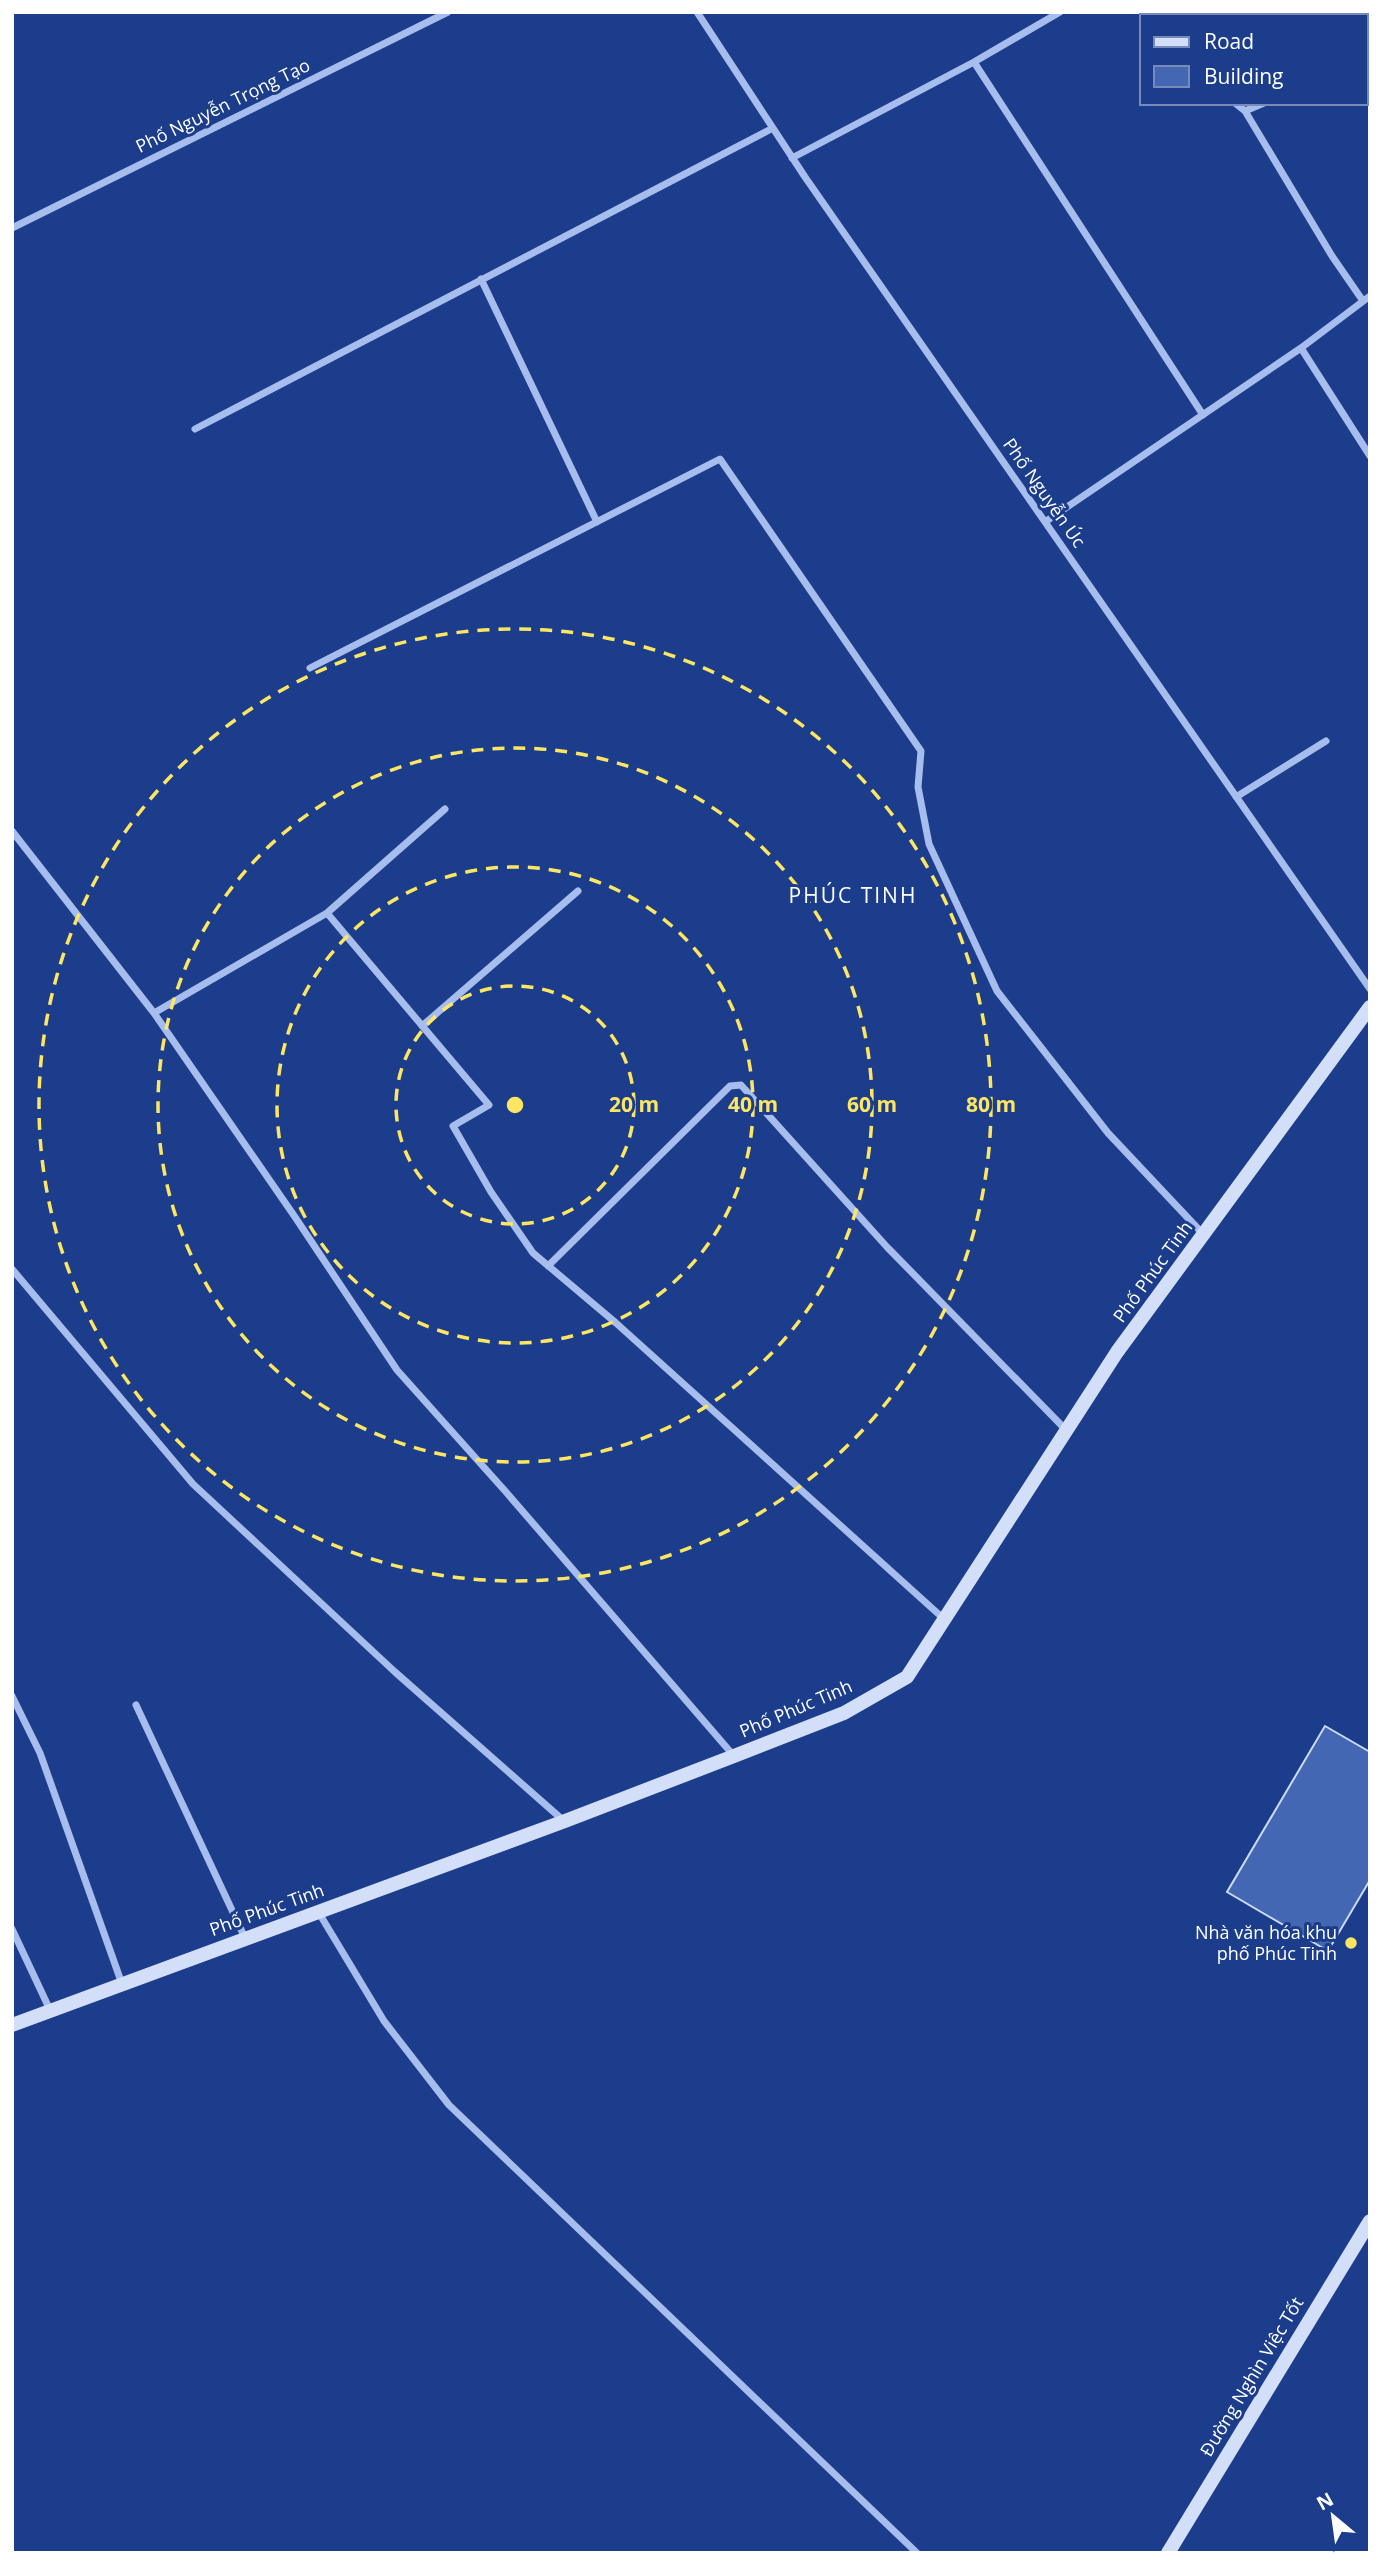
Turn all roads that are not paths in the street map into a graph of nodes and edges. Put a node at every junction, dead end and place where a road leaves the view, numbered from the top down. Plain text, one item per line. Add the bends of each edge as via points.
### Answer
1 (449, 12) edge
2 (697, 12) edge
3 (1060, 12) edge
4 (974, 62) junction
5 (1238, 105) edge
6 (1259, 105) edge
7 (1245, 111) junction
8 (773, 128) junction
9 (792, 158) junction
10 (12, 228) edge
11 (481, 279) junction
12 (1366, 298) edge
13 (1301, 348) junction
14 (1203, 415) junction
15 (195, 429) dead end
16 (1370, 456) edge
17 (597, 522) junction
18 (1045, 522) junction
19 (310, 668) dead end
20 (1326, 741) dead end
21 (1236, 797) junction
22 (444, 808) dead end
23 (12, 831) edge
24 (578, 891) dead end
25 (327, 913) junction
26 (1370, 989) edge
27 (1370, 1007) edge
28 (154, 1013) junction
29 (422, 1026) junction
30 (1203, 1235) junction
31 (548, 1266) junction
32 (12, 1269) edge
33 (1067, 1431) junction
34 (944, 1619) junction
35 (12, 1696) edge
36 (136, 1705) dead end
37 (734, 1756) junction
38 (565, 1821) junction
39 (318, 1912) junction
40 (12, 1929) edge
41 (246, 1939) junction
42 (122, 1984) junction
43 (50, 2011) junction
44 (12, 2025) edge
45 (1370, 2221) edge
46 (917, 2553) edge
47 (1168, 2553) edge

1 - 10 street, Phố Nguyễn Trọng Tạo
2 - 8 street, Phố Nguyễn Úc
3 - 4 street
4 - 9 street
4 - 14 street
5 - 7 street
6 - 7 street
7 - 12 street via 1332,256
8 - 9 street, Phố Nguyễn Úc
8 - 11 street
9 - 18 street, Phố Nguyễn Úc
11 - 15 street
11 - 17 street
12 - 13 street
13 - 14 street
13 - 16 street
14 - 18 street
17 - 19 street
17 - 30 street via 720,459 921,751 918,787 929,844 998,990 1108,1133
18 - 21 street, Phố Nguyễn Úc
20 - 21 street
21 - 26 street, Phố Nguyễn Úc
22 - 25 street
23 - 28 street
24 - 29 street
25 - 28 street
25 - 29 street
27 - 30 street, Phố Phúc Tinh
28 - 37 street via 397,1370
29 - 31 street via 489,1105 453,1126 491,1192 533,1253
30 - 33 street, Phố Phúc Tinh
31 - 33 street via 730,1086 741,1086 887,1247
31 - 34 street
32 - 38 street via 193,1484 395,1672
33 - 34 street, Phố Phúc Tinh
34 - 37 street, Phố Phúc Tinh via 907,1676 844,1713
35 - 42 street via 40,1753
36 - 41 street
37 - 38 street, Phố Phúc Tinh
38 - 39 street, Phố Phúc Tinh
39 - 41 street, Phố Phúc Tinh
39 - 46 street via 384,2021 449,2105
40 - 43 street
41 - 42 street, Phố Phúc Tinh
42 - 43 street, Phố Phúc Tinh
43 - 44 street, Phố Phúc Tinh
45 - 47 street, Đường Nghìn Việc Tốt

